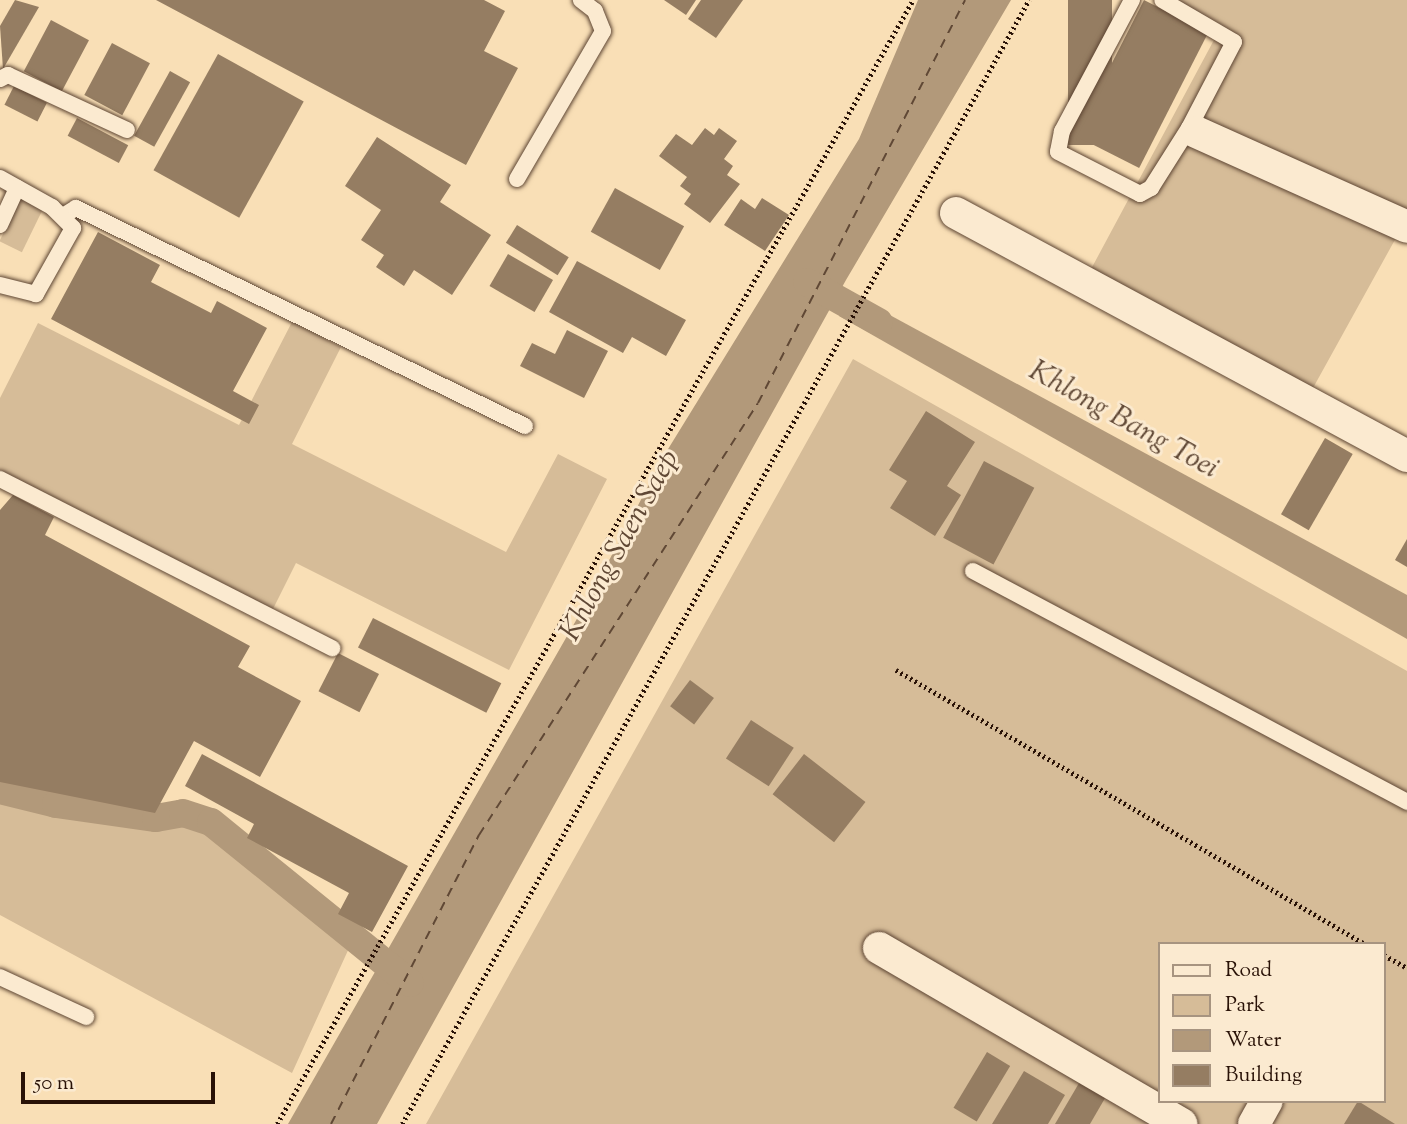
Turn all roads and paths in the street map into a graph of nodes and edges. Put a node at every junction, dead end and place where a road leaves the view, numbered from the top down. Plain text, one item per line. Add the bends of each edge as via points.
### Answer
1 (581, 0) edge
2 (913, 0) edge
3 (1028, 0) edge
4 (1132, 0) edge
5 (1162, 0) edge
6 (0, 79) edge
7 (127, 130) dead end
8 (1192, 130) junction
9 (0, 178) edge
10 (517, 179) dead end
11 (17, 188) junction
12 (956, 213) dead end
13 (63, 216) junction
14 (0, 225) edge
15 (1407, 227) edge
16 (0, 285) edge
17 (525, 426) dead end
18 (1407, 456) edge
19 (0, 479) edge
20 (973, 571) dead end
21 (332, 648) dead end
22 (897, 670) dead end
23 (1407, 802) edge
24 (1362, 942) edge
25 (879, 948) dead end
26 (1386, 956) edge
27 (1407, 968) edge
28 (0, 977) edge
29 (86, 1017) dead end
30 (1266, 1103) edge
31 (277, 1124) edge
32 (402, 1124) edge
33 (1181, 1124) edge
34 (1254, 1124) edge

1 - 10 lane via 595,11 603,31
2 - 31 path
3 - 32 path
4 - 8 lane via 1062,131 1058,152 1140,194 1151,188
5 - 8 lane via 1234,42
6 - 7 lane via 8,75
8 - 15 street
9 - 11 lane
11 - 13 lane
11 - 14 lane
12 - 18 street
13 - 16 lane via 74,228 39,292 32,297
13 - 17 lane via 76,208
19 - 21 lane
20 - 23 lane
22 - 24 path
25 - 33 street
26 - 27 path
28 - 29 lane
30 - 34 street

